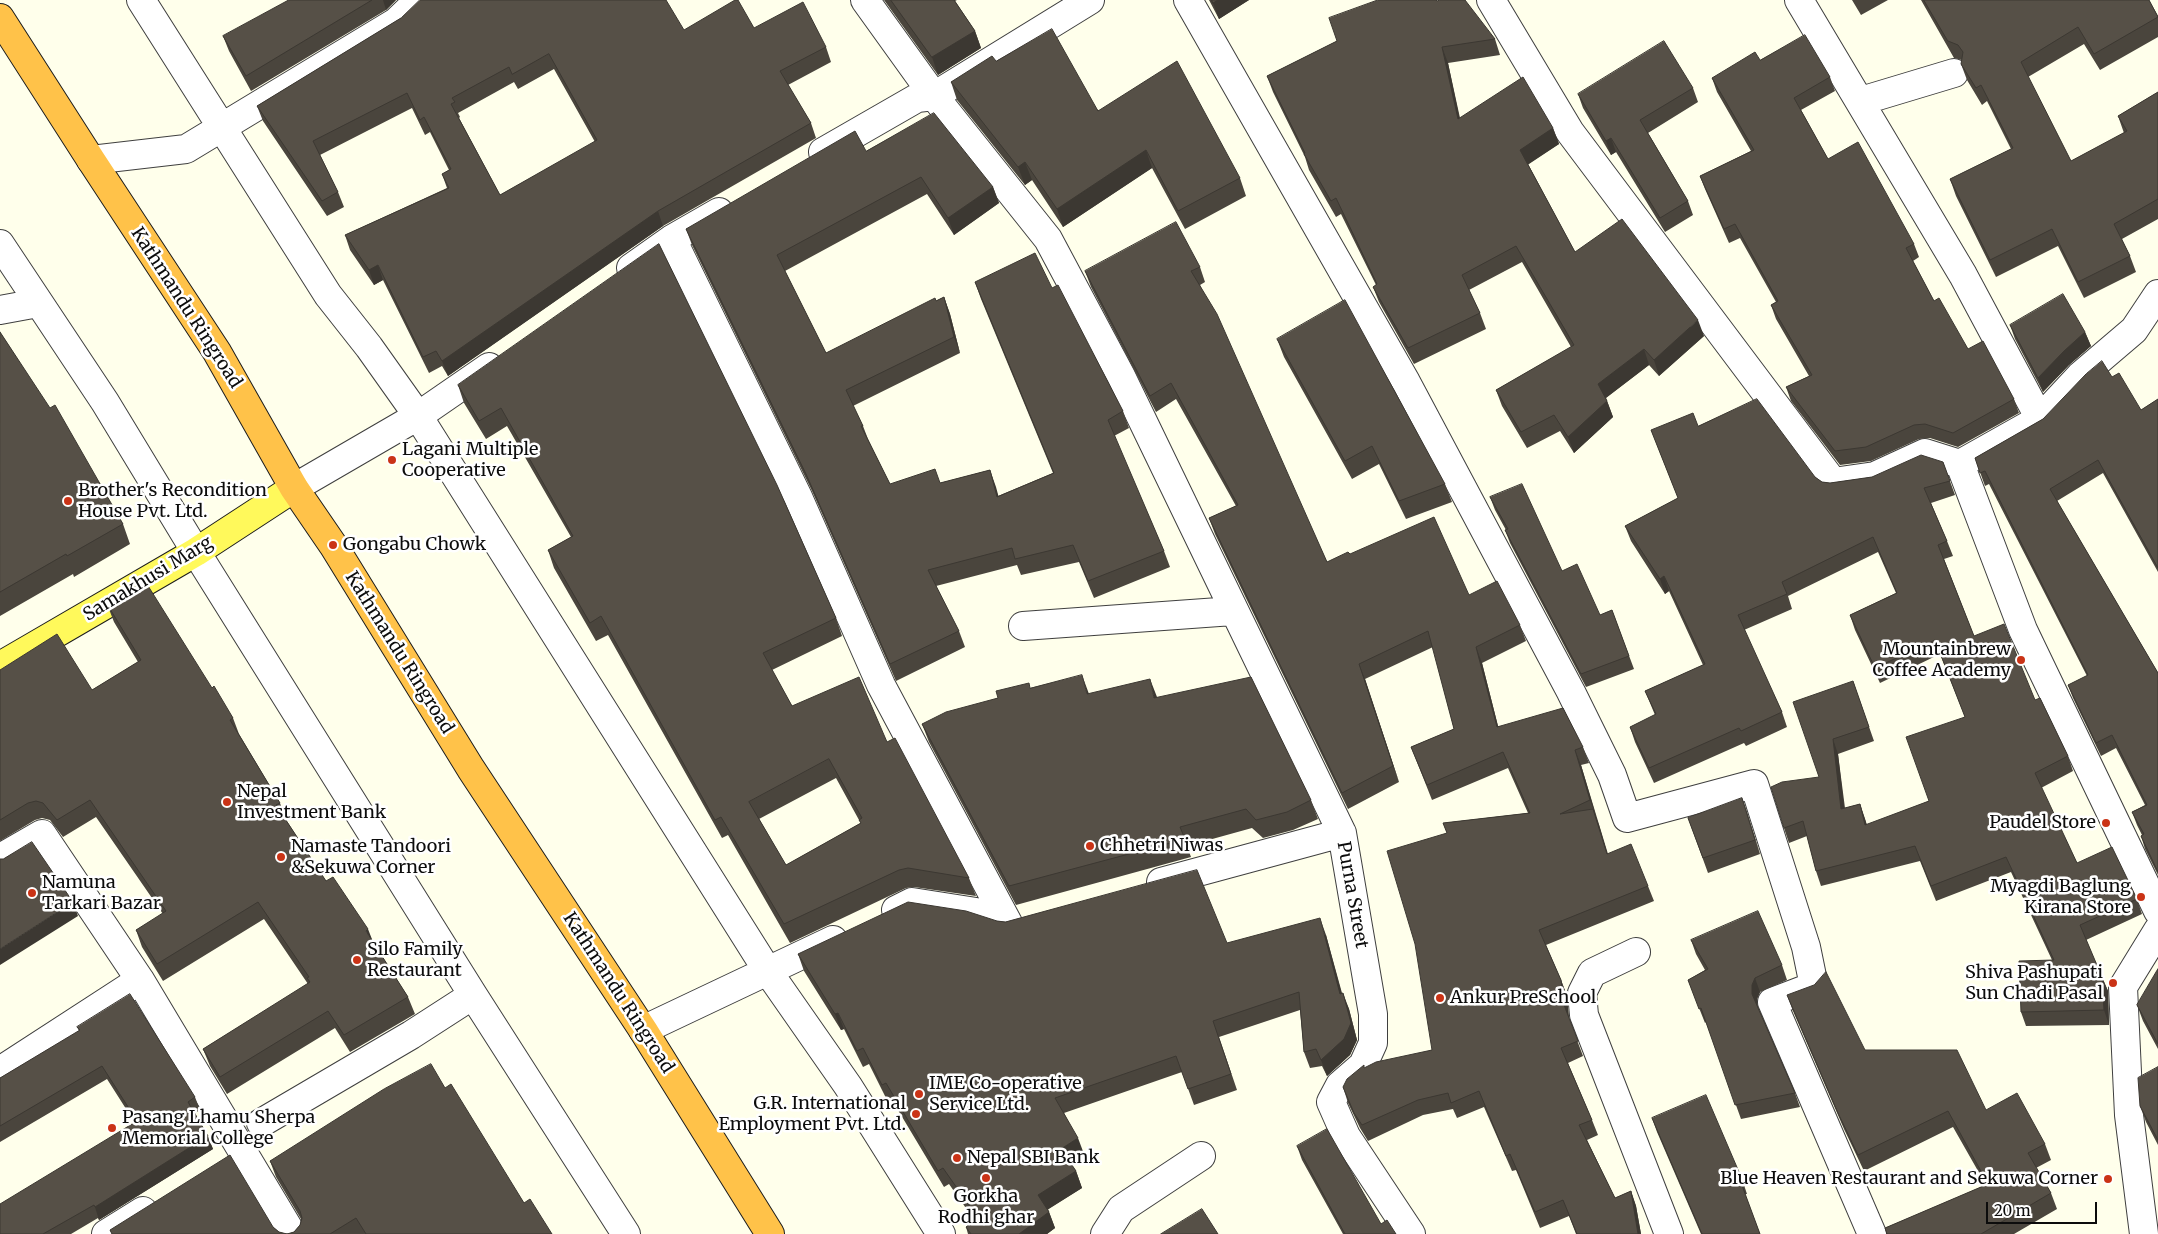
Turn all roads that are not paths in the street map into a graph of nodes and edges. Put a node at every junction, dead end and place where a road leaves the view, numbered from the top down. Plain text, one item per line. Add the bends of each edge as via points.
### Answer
1 (141, 0) edge
2 (419, 0) edge
3 (866, 0) edge
4 (1090, 0) edge
5 (1188, 0) edge
6 (1491, 0) edge
7 (1799, 0) edge
8 (0, 18) edge
9 (1954, 73) dead end
10 (934, 96) junction
11 (1861, 101) junction
12 (220, 127) junction
13 (90, 160) junction
14 (799, 166) edge
15 (740, 200) edge
16 (672, 239) junction
17 (0, 244) edge
18 (607, 285) edge
19 (2158, 294) edge
20 (38, 303) junction
21 (0, 310) edge
22 (508, 353) edge
23 (418, 416) junction
24 (2040, 419) junction
25 (1960, 464) junction
26 (294, 488) junction
27 (196, 552) junction
28 (1233, 611) junction
29 (1023, 626) dead end
30 (0, 666) edge
31 (1342, 833) junction
32 (0, 858) edge
33 (1142, 887) edge
34 (2158, 910) edge
35 (2158, 930) edge
36 (1636, 952) dead end
37 (767, 970) junction
38 (140, 980) junction
39 (473, 995) junction
40 (643, 1030) junction
41 (0, 1071) edge
42 (261, 1123) dead end
43 (242, 1150) junction
44 (1201, 1156) dead end
45 (218, 1164) edge
46 (162, 1199) edge
47 (106, 1234) edge
48 (292, 1234) edge
49 (626, 1234) edge
50 (770, 1234) edge
51 (941, 1234) edge
52 (1105, 1234) edge
53 (1412, 1234) edge
54 (1669, 1234) edge
55 (1872, 1234) edge
56 (2144, 1234) edge

1 - 12 street
2 - 12 street via 396,22
3 - 10 street
4 - 10 street
5 - 55 street via 1406,382 1572,692 1612,775 1627,818 1754,784 1806,947 1814,986 1772,1002
6 - 25 street via 1570,132 1834,482 1875,476 1925,453
7 - 11 street
8 - 13 highway, Kathmandu Ringroad
9 - 11 street
10 - 14 street via 917,98
10 - 28 street via 1048,239 1121,376
11 - 24 street via 1963,275
12 - 13 street via 186,149
12 - 23 street via 328,295
13 - 26 highway, Kathmandu Ringroad via 217,352
15 - 16 street
16 - 18 street
16 - 37 street via 798,497 881,685 1018,920 912,902
17 - 20 street
19 - 24 street via 2134,330 2080,376
20 - 21 street
20 - 27 street via 105,402
22 - 23 street
23 - 26 street
23 - 37 street
24 - 25 street
25 - 34 street via 2024,630
26 - 27 main road, Samakhusi Marg
26 - 40 highway, Kathmandu Ringroad via 333,545 471,770
27 - 30 main road, Samakhusi Marg
27 - 39 street
28 - 29 street
28 - 31 street
31 - 33 street, Purna Street
31 - 53 street, Purna Street via 1373,1014 1373,1043 1363,1065 1340,1085 1331,1102 1346,1136
32 - 38 street via 42,834
35 - 56 street via 2123,987 2129,1115
36 - 54 street via 1592,973 1582,993 1584,1014
37 - 40 street
37 - 51 street via 848,1086
38 - 41 street
38 - 43 street
39 - 42 street
39 - 49 street
40 - 50 highway, Kathmandu Ringroad
43 - 45 street
43 - 48 street
44 - 52 street via 1121,1210
46 - 47 street

